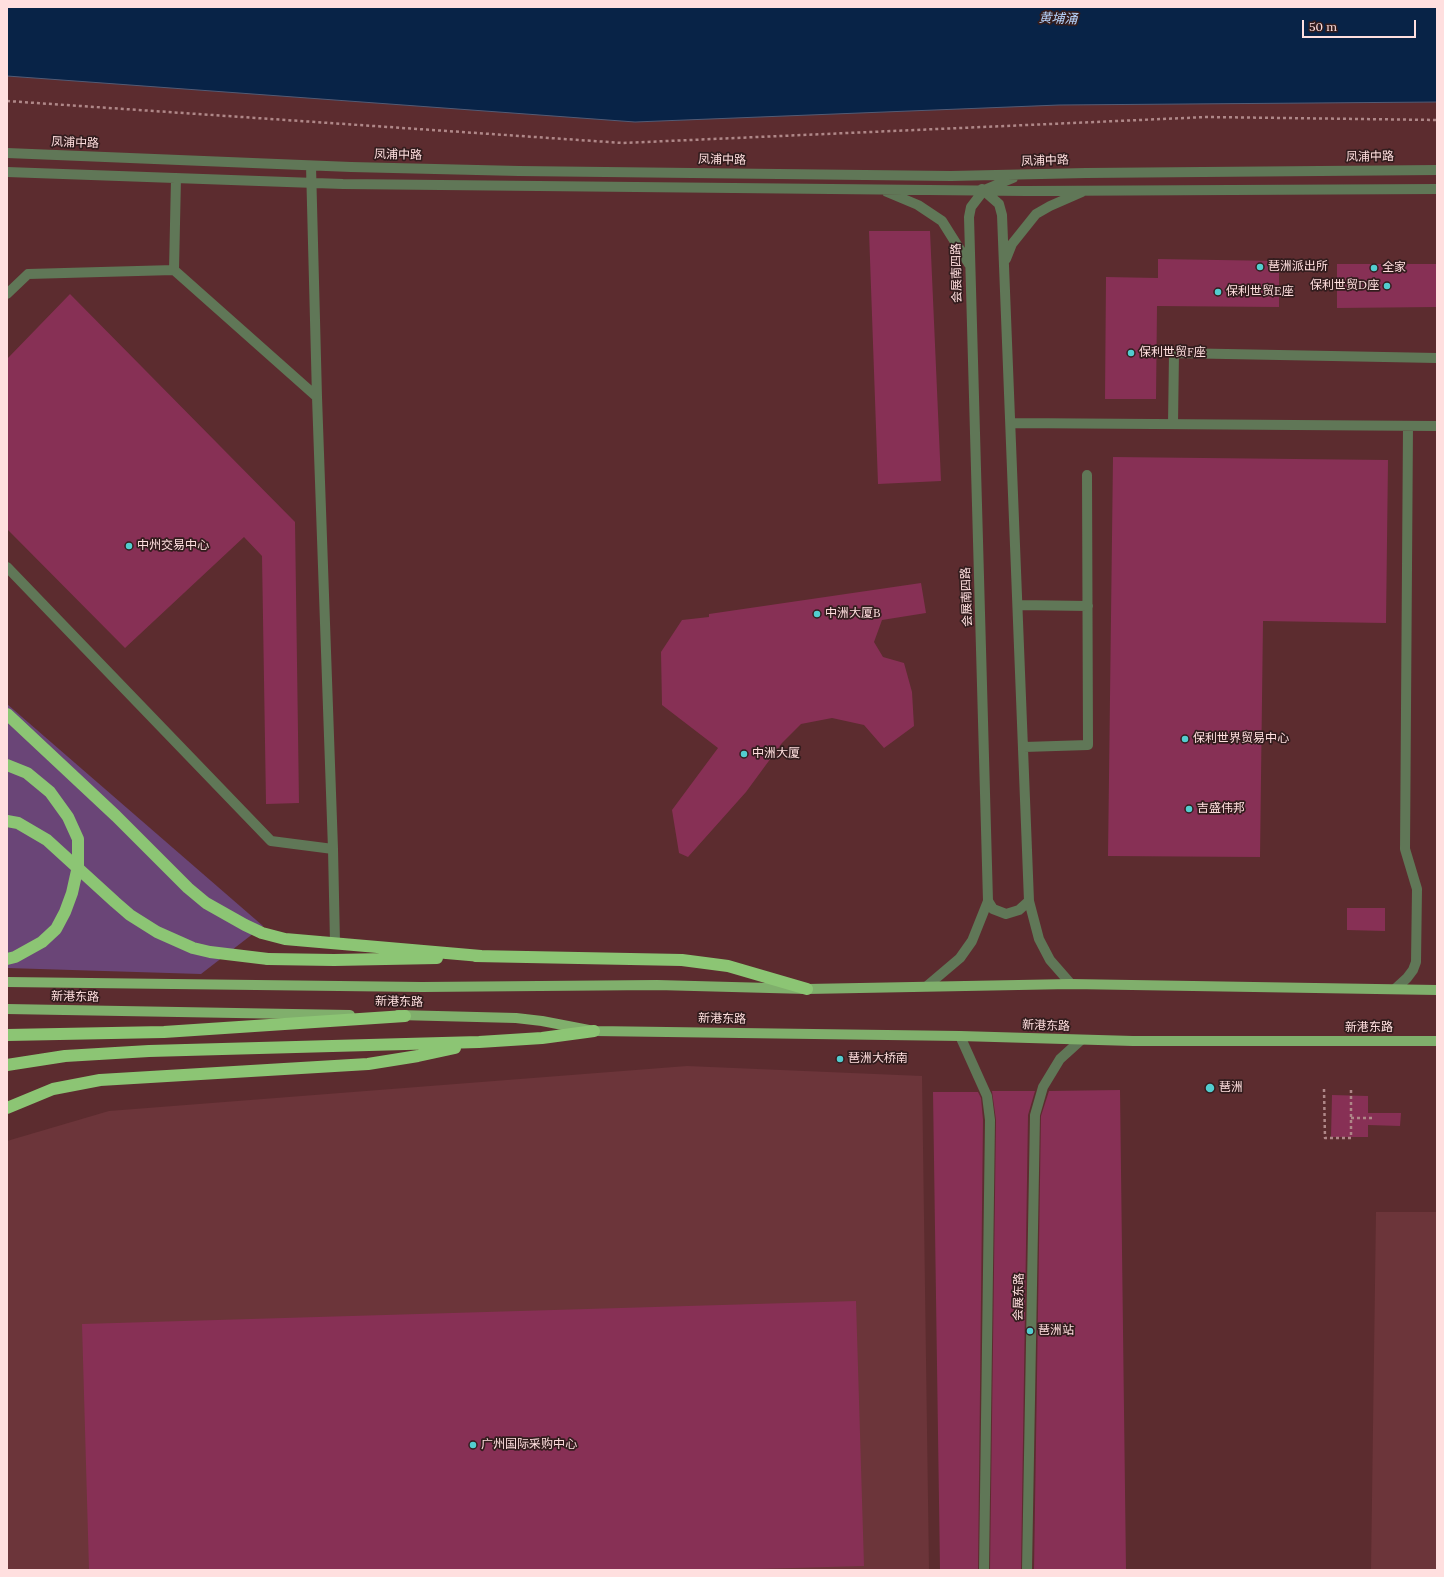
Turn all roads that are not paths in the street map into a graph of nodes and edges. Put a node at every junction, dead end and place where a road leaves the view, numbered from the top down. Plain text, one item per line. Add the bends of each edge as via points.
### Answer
1 (7, 153) edge
2 (311, 166) junction
3 (1437, 170) edge
4 (7, 172) edge
5 (1019, 175) junction
6 (950, 176) junction
7 (176, 178) junction
8 (311, 184) junction
9 (881, 189) junction
10 (1437, 189) edge
11 (984, 190) junction
12 (1088, 190) junction
13 (1004, 265) junction
14 (970, 266) junction
15 (174, 270) junction
16 (7, 294) edge
17 (1437, 358) edge
18 (317, 397) junction
19 (1012, 423) junction
20 (1173, 424) junction
21 (1408, 426) junction
22 (1437, 426) edge
23 (1088, 475) dead end
24 (7, 567) edge
25 (1019, 605) junction
26 (1088, 606) junction
27 (7, 714) edge
28 (1024, 747) junction
29 (7, 765) edge
30 (7, 821) edge
31 (334, 850) junction
32 (988, 901) junction
33 (1029, 901) junction
34 (335, 944) junction
35 (482, 956) junction
36 (7, 959) edge
37 (7, 982) edge
38 (1071, 984) junction
39 (927, 986) junction
40 (807, 989) junction
41 (1395, 989) junction
42 (1437, 990) edge
43 (7, 1009) edge
44 (405, 1016) junction
45 (594, 1031) junction
46 (7, 1035) edge
47 (960, 1036) junction
48 (1081, 1040) junction
49 (1437, 1041) edge
50 (479, 1042) junction
51 (7, 1065) edge
52 (7, 1108) edge
53 (984, 1570) edge
54 (1027, 1570) edge

1 - 2 street, 凤浦中路
2 - 6 street, 凤浦中路
2 - 8 street
3 - 5 street, 凤浦中路
4 - 7 street
5 - 6 street, 凤浦中路
5 - 11 street, 会展南四路
6 - 11 street
7 - 8 street
7 - 15 street
8 - 9 street
8 - 18 street
9 - 11 street
9 - 14 street via 918,205 942,221
10 - 12 street
11 - 12 street
11 - 13 street via 999,204 1002,215
11 - 14 street, 会展南四路 via 971,207 969,217
12 - 13 street via 1036,214 1012,244
13 - 19 street
14 - 32 street, 会展南四路
15 - 16 street via 28,274
15 - 18 street
17 - 20 street via 1174,353
18 - 31 street
19 - 20 street
19 - 25 street
20 - 21 street
21 - 22 street
21 - 41 street via 1405,849 1417,890 1416,962 1410,974
23 - 26 street
24 - 31 street via 271,840
25 - 26 street
25 - 28 street
26 - 28 street via 1088,745
27 - 34 highway via 206,903 245,925 273,936
28 - 33 street
29 - 36 highway via 28,773 50,792 68,817 78,839 78,866 72,894 56,929 42,942
30 - 35 highway, bridge via 25,827 47,840 130,915 156,932 193,948 268,959 380,960
31 - 34 street
32 - 33 street via 993,909 1006,914 1019,910
32 - 39 street, 会展南四路 via 972,941 960,958
33 - 38 street via 1039,939 1050,960
34 - 35 highway
35 - 40 highway via 653,959 710,963
37 - 40 main road, 新港东路 via 422,987 657,985
38 - 39 main road, 新港东路
38 - 41 main road, 新港东路
39 - 40 main road, 新港东路
41 - 42 main road, 新港东路
43 - 44 main road, 新港东路
44 - 45 main road, 新港东路 via 516,1018
44 - 46 highway via 171,1031
45 - 47 main road, 新港东路
45 - 50 highway via 542,1038
47 - 48 main road, 新港东路
47 - 53 street via 987,1096 990,1120
48 - 49 main road, 新港东路
48 - 54 street, 会展东路 via 1060,1059 1043,1087 1035,1115
50 - 51 highway via 133,1052 64,1056
50 - 52 highway via 368,1064 100,1080 53,1089

